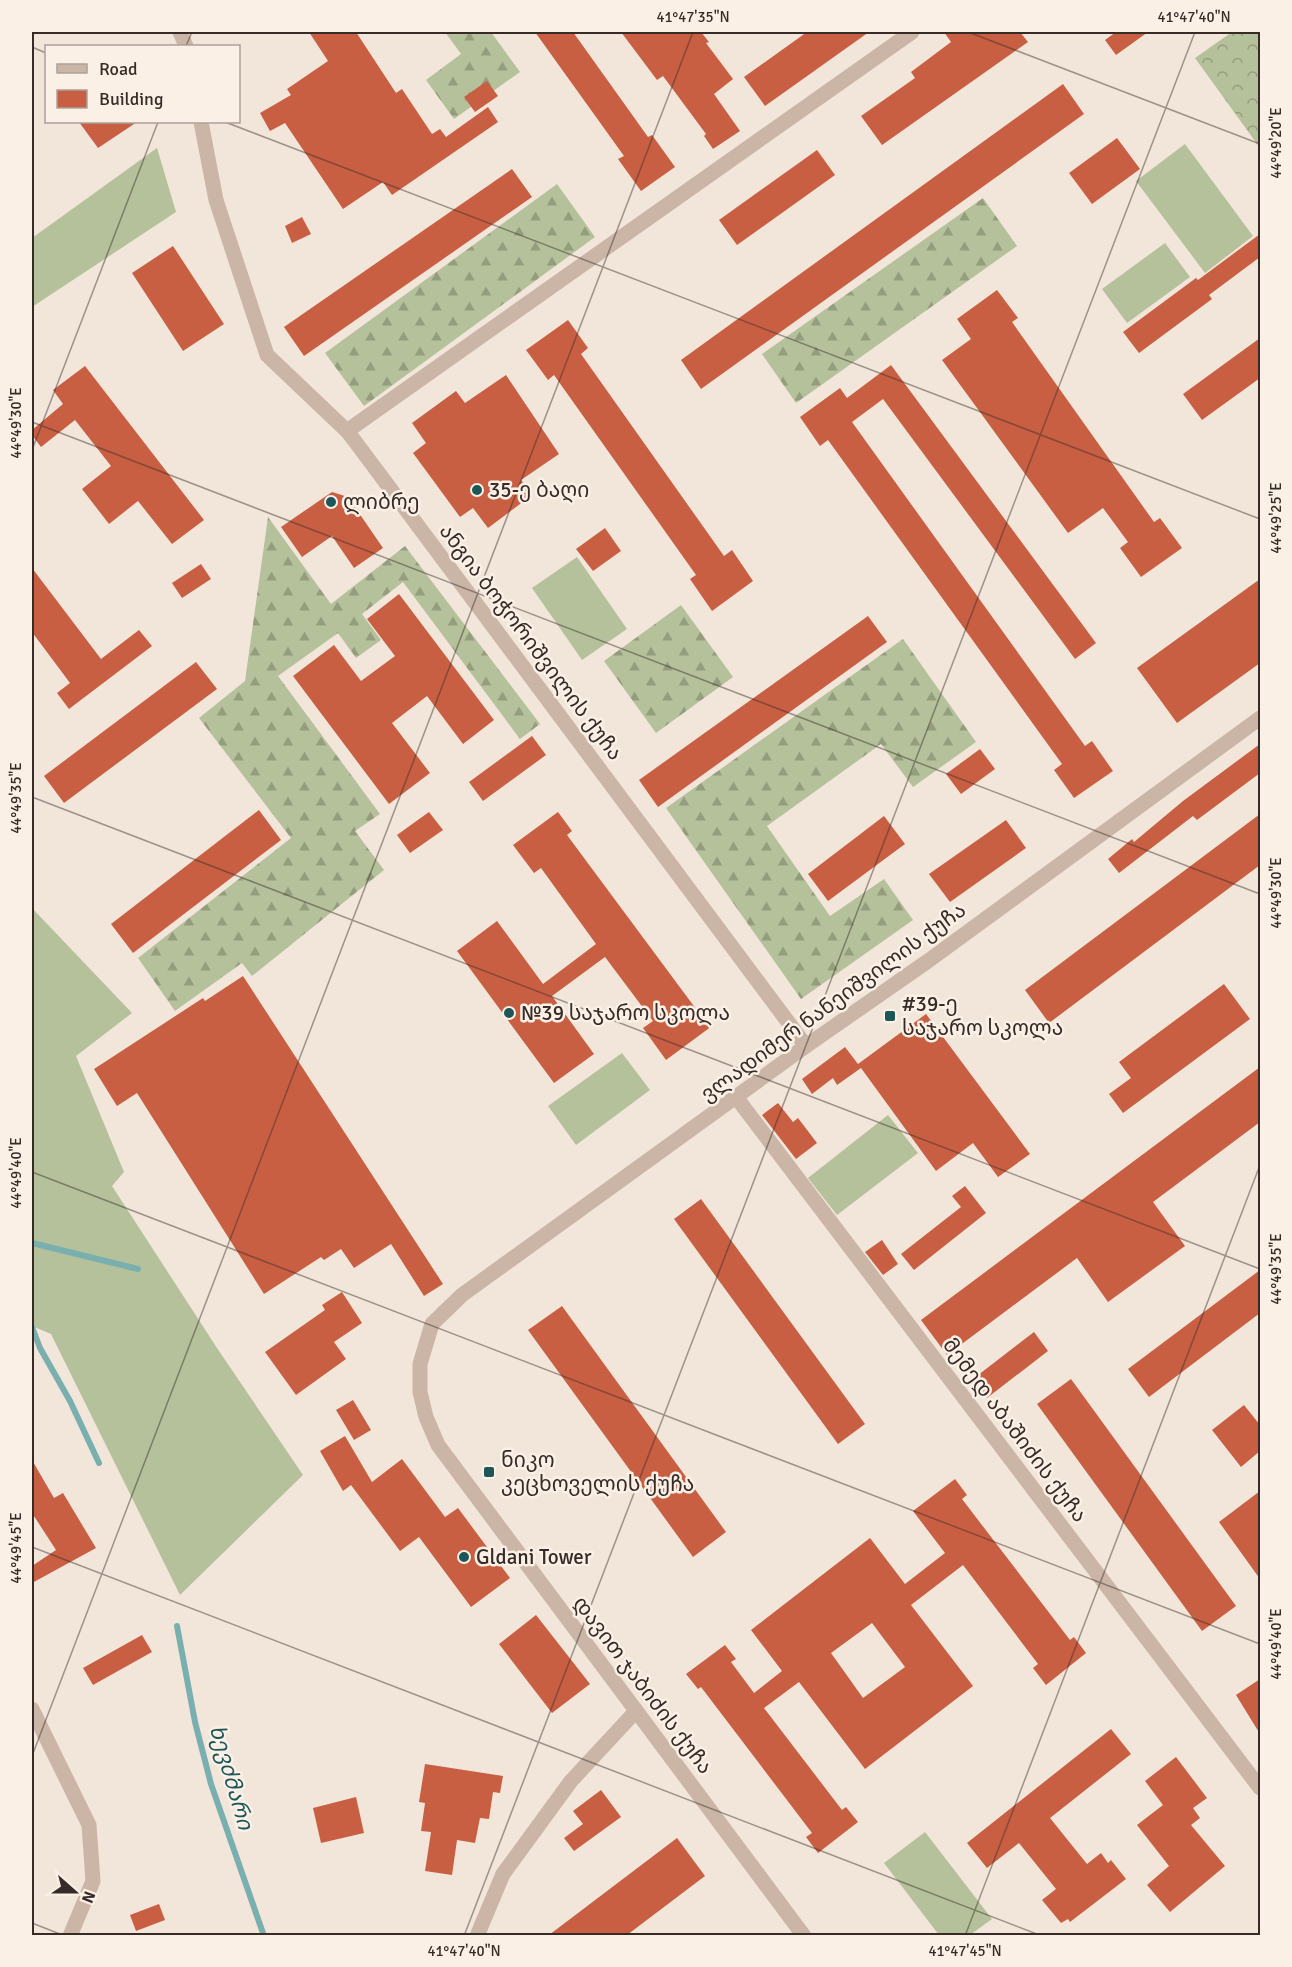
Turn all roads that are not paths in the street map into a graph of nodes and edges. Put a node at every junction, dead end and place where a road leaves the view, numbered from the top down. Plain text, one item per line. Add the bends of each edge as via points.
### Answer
1 (912, 32) edge
2 (201, 123) edge
3 (347, 431) junction
4 (1260, 718) edge
5 (806, 1046) junction
6 (736, 1097) junction
7 (432, 1324) joint
8 (32, 1709) edge
9 (636, 1712) junction
10 (1260, 1788) edge
11 (70, 1935) edge
12 (477, 1935) edge
13 (804, 1935) edge

1 - 3 street
2 - 3 street, ანგია ბოჭორიშვილის ქუჩა via 216,200 267,354
3 - 5 street, ანგია ბოჭორიშვილის ქუჩა
4 - 5 street, ვლადიმერ ნანეიშვილის ქუჩა
5 - 6 street, ვლადიმერ ნანეიშვილის ქუჩა
6 - 7 street, ვლადიმერ ნანეიშვილის ქუჩა via 462,1295
6 - 10 street, მემედ აბაშიძის ქუჩა
7 - 9 street, დავით ჯაბიძის ქუჩა via 420,1364 420,1392 438,1445
8 - 11 street via 89,1825 93,1881
9 - 12 street via 571,1781 503,1874
9 - 13 street, დავით ჯაბიძის ქუჩა

